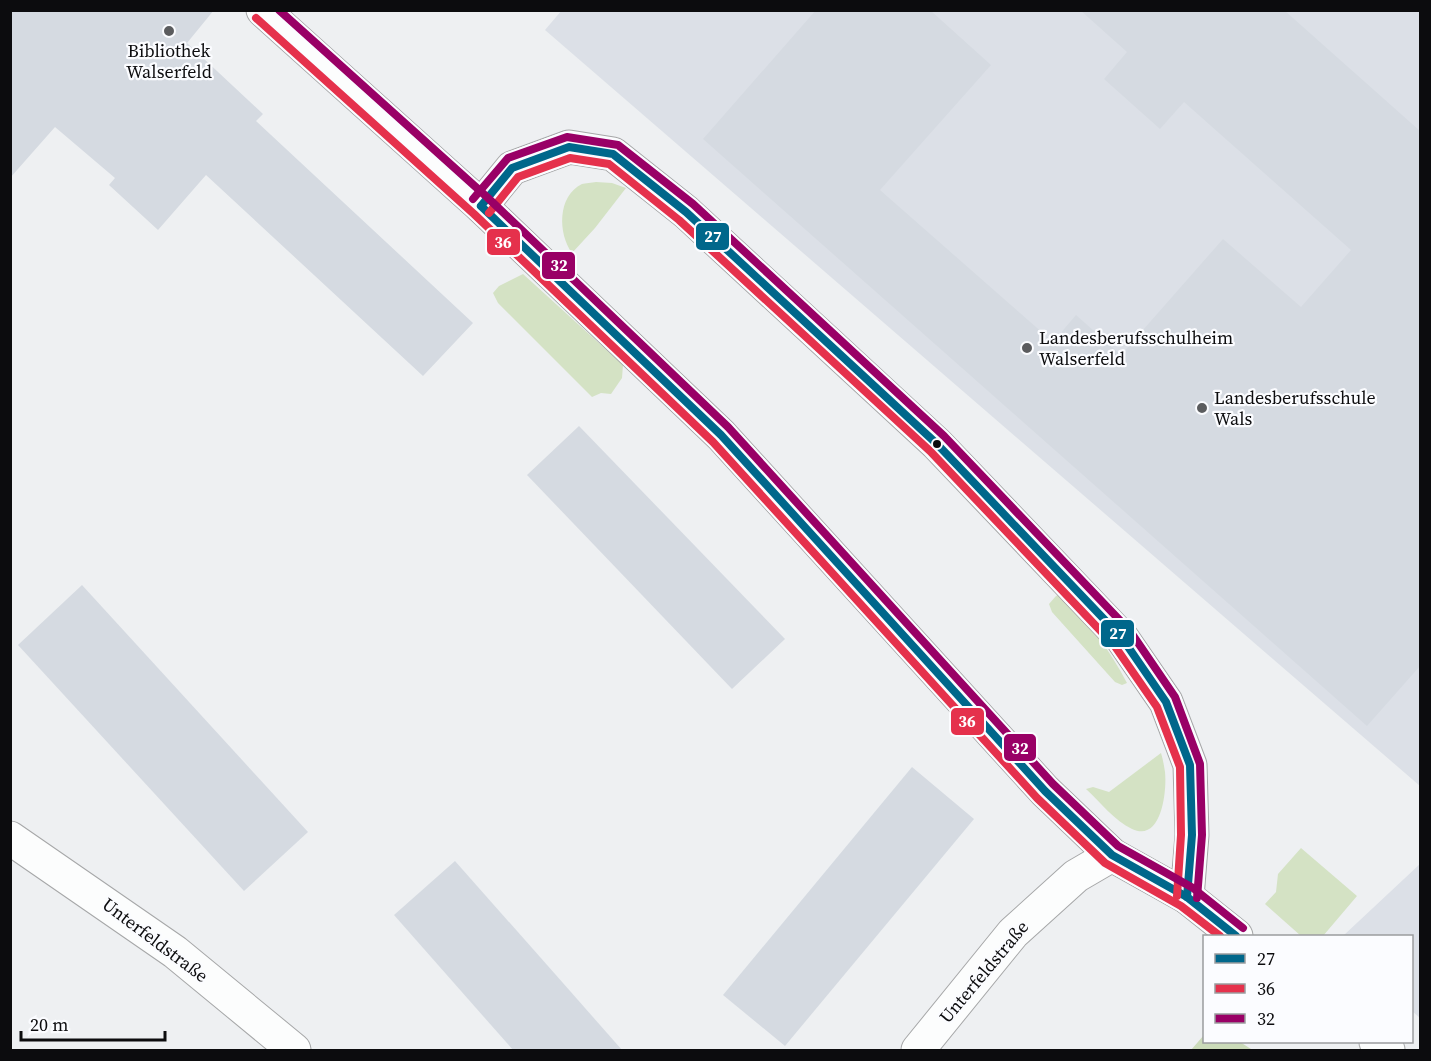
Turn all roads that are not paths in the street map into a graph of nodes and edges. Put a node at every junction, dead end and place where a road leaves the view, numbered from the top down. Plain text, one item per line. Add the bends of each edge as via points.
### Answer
1 (263, 10) edge
2 (481, 206) junction
3 (10, 838) edge
4 (1112, 855) junction
5 (1187, 897) junction
6 (1235, 935) edge
7 (294, 1050) edge
8 (918, 1050) edge

1 - 2 street
2 - 4 street via 721,435 1045,791
2 - 5 street via 512,168 569,147 613,154 686,212 937,444 1122,638 1166,702 1190,765 1192,835
3 - 7 street, Unterfeldstraße via 175,951
4 - 5 street
4 - 8 street, Unterfeldstraße via 1076,876 1013,933
5 - 6 street

